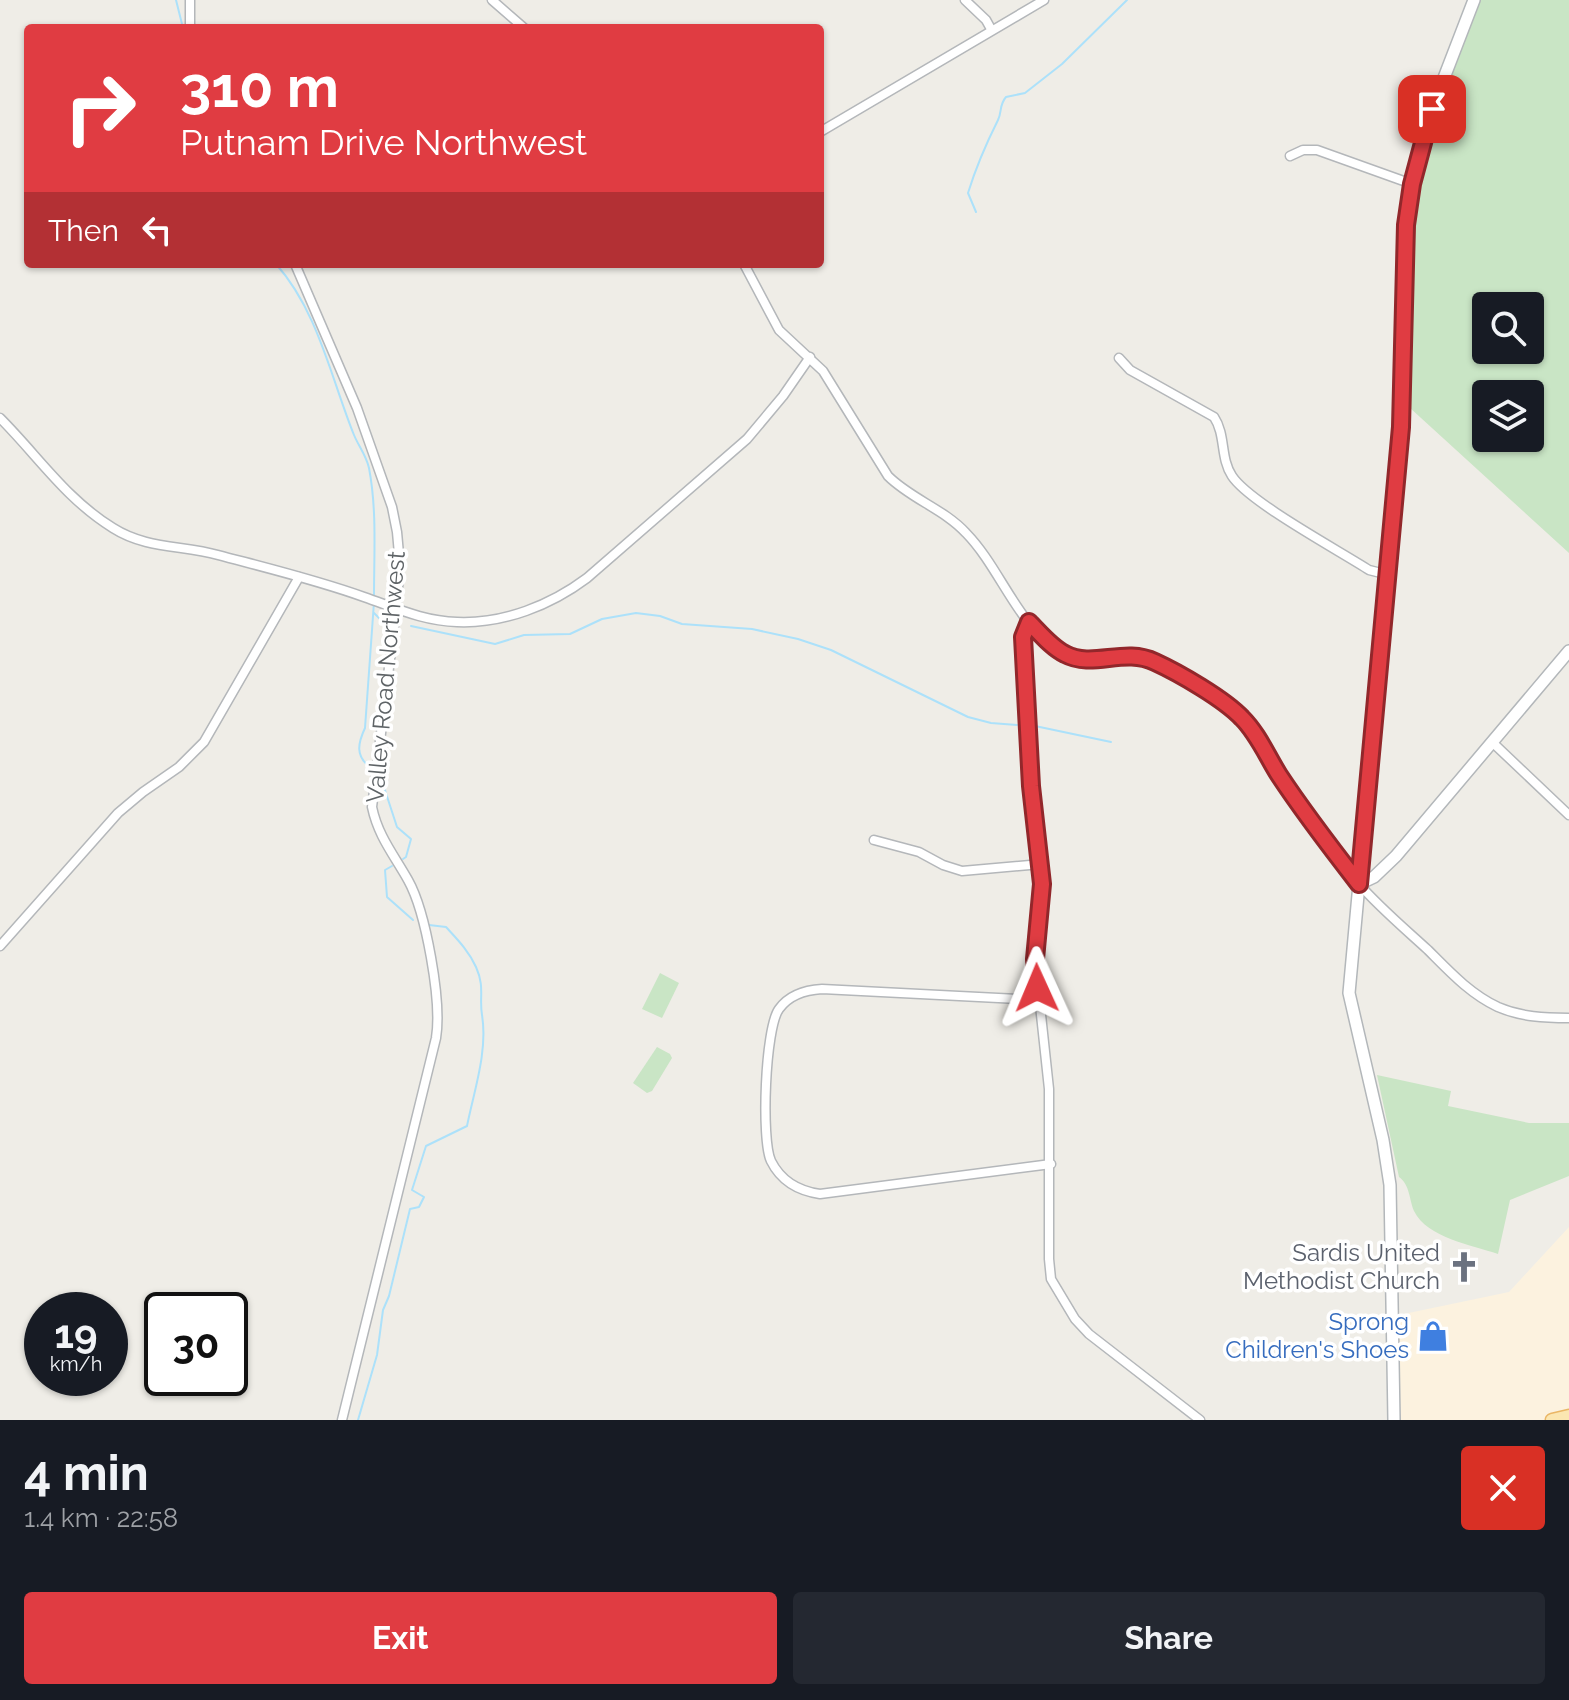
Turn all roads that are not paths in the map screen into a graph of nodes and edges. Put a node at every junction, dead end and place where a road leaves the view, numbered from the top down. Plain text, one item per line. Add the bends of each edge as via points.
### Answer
1 (190, 0) edge
2 (492, 0) edge
3 (965, 0) edge
4 (1044, 0) edge
5 (1474, 0) edge
6 (190, 24) edge
7 (519, 24) edge
8 (991, 29) junction
9 (824, 130) edge
10 (1290, 156) dead end
11 (1412, 184) junction
12 (297, 268) edge
13 (746, 268) edge
14 (810, 357) junction
15 (1119, 358) dead end
16 (0, 418) edge
17 (9, 427) junction
18 (0, 436) edge
19 (1389, 575) junction
20 (299, 577) junction
21 (396, 610) junction
22 (1029, 622) junction
23 (1569, 651) edge
24 (1492, 742) junction
25 (1569, 815) edge
26 (874, 840) dead end
27 (1041, 864) junction
28 (1359, 884) junction
29 (0, 946) edge
30 (1038, 1000) junction
31 (1569, 1018) edge
32 (1051, 1164) junction
33 (1569, 1416) edge
34 (342, 1420) edge
35 (1200, 1420) edge
36 (1394, 1420) edge
37 (1552, 1420) edge

1 - 6 street
2 - 7 street
3 - 8 street
4 - 8 street
5 - 11 street via 1432,109
8 - 9 street
10 - 11 street via 1317,150
11 - 19 street
12 - 21 street, Valley Road Northwest via 357,408 392,507 399,552
13 - 14 street via 779,330
14 - 21 street via 747,439 569,591 533,608 479,622 439,621
14 - 22 street via 888,476 966,532
15 - 19 street via 1130,370 1214,417 1227,466 1243,488 1369,570
16 - 17 street
17 - 18 street
17 - 20 street via 72,498 123,534
19 - 28 street
20 - 21 street
20 - 29 street via 204,742 118,813
21 - 34 street, Valley Road Northwest via 372,807 380,836 419,907 438,1025
22 - 27 street via 1023,637
22 - 28 street via 1068,656 1147,658 1233,709
23 - 24 street
24 - 25 street
24 - 28 street via 1396,856
26 - 27 street via 962,871
27 - 30 street
28 - 31 street via 1484,999 1527,1016
28 - 36 street via 1349,993 1390,1185
30 - 32 street
30 - 32 street via 822,989 796,994 779,1010 770,1030 765,1141 782,1177 799,1189 820,1194
32 - 35 street via 1049,1259 1051,1279 1063,1300 1089,1334
33 - 37 main road

